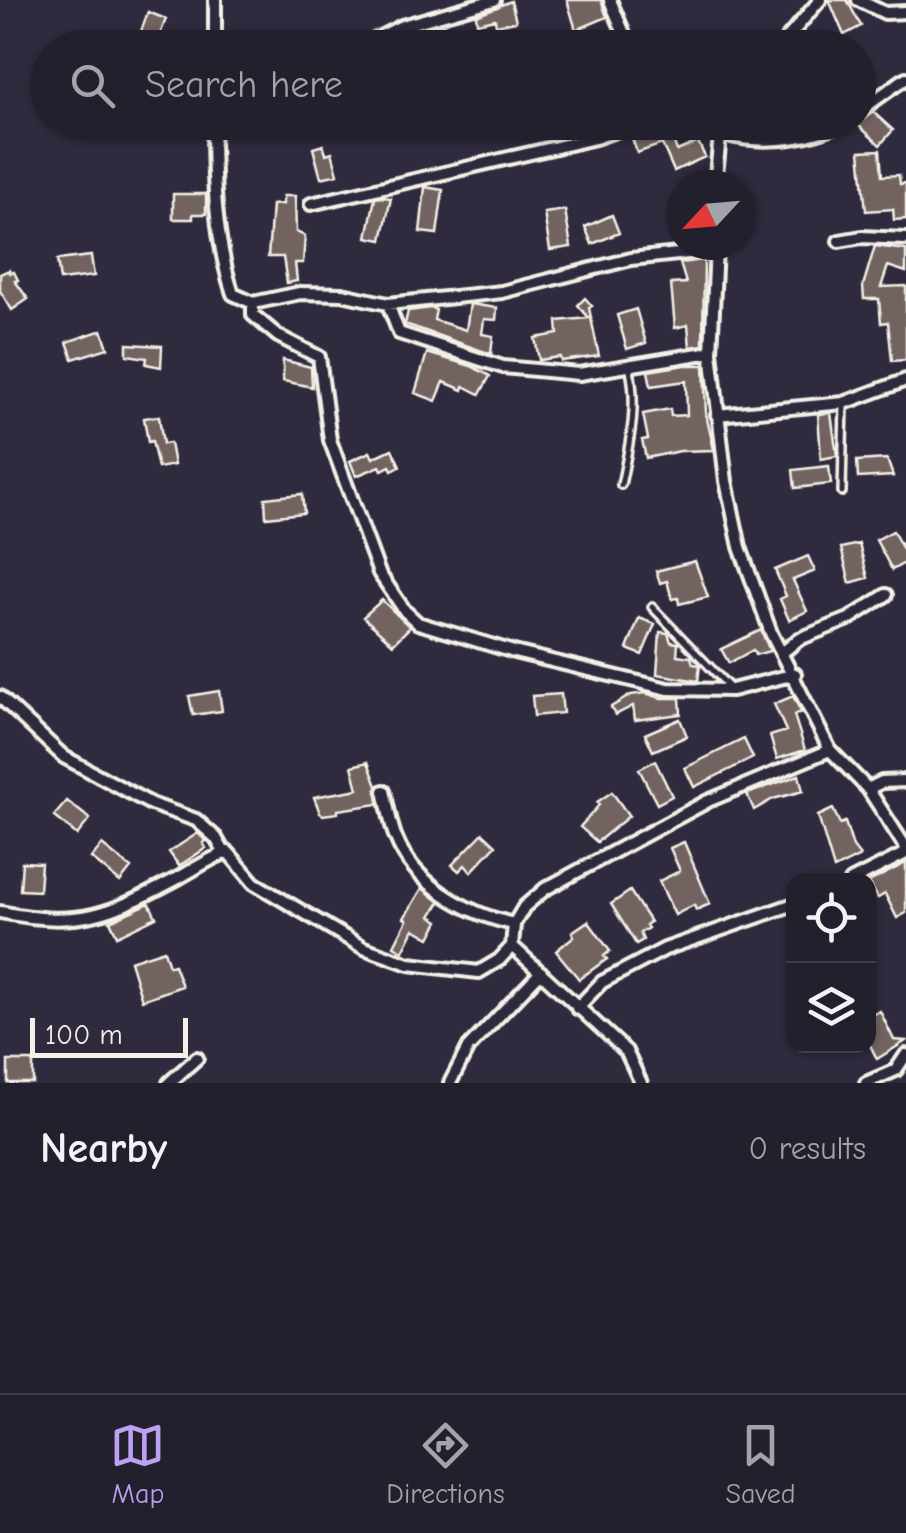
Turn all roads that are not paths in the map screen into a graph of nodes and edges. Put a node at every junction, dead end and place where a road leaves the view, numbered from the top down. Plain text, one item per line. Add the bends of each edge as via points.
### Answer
1 (216, 0) edge
2 (494, 0) edge
3 (610, 0) edge
4 (820, 0) edge
5 (858, 0) edge
6 (462, 5) edge
7 (906, 12) edge
8 (215, 30) edge
9 (394, 30) edge
10 (622, 30) edge
11 (794, 30) edge
12 (904, 84) edge
13 (876, 101) edge
14 (214, 140) edge
15 (586, 140) edge
16 (720, 140) edge
17 (717, 170) edge
18 (311, 204) dead end
19 (906, 238) edge
20 (840, 241) dead end
21 (666, 254) edge
22 (715, 260) edge
23 (252, 303) junction
24 (388, 304) junction
25 (711, 352) junction
26 (629, 366) junction
27 (906, 380) edge
28 (844, 403) junction
29 (717, 415) junction
30 (621, 485) dead end
31 (842, 492) dead end
32 (886, 596) dead end
33 (652, 607) dead end
34 (782, 653) junction
35 (795, 674) junction
36 (732, 690) junction
37 (0, 697) edge
38 (830, 750) junction
39 (906, 781) edge
40 (868, 790) junction
41 (384, 791) dead end
42 (906, 851) edge
43 (224, 852) junction
44 (864, 873) edge
45 (786, 907) edge
46 (0, 912) edge
47 (514, 924) junction
48 (512, 946) junction
49 (541, 972) junction
50 (577, 1008) junction
51 (906, 1054) edge
52 (197, 1058) dead end
53 (169, 1083) edge
54 (450, 1083) edge
55 (641, 1083) edge
56 (866, 1083) edge

1 - 8 street
2 - 6 street
3 - 10 street
4 - 11 street
5 - 7 street via 886,13
6 - 9 street
12 - 13 street
14 - 23 street via 223,265 234,294
15 - 18 street
16 - 17 street
19 - 20 street
21 - 24 street via 502,292
22 - 25 street
23 - 24 street via 300,293
23 - 36 street via 253,315 278,336 318,358 330,440 379,573 418,623 668,689
24 - 26 street via 399,334 504,367 580,374
25 - 26 street
25 - 29 street
26 - 30 lane via 632,430
27 - 28 street
28 - 29 street
28 - 31 lane
29 - 34 street via 740,547
32 - 34 street
33 - 36 lane
34 - 35 street
35 - 36 street
35 - 38 street
37 - 43 street via 64,757 196,820
38 - 40 street
38 - 47 street via 708,801 545,889
39 - 40 street
40 - 42 street
41 - 47 street via 394,835 424,880 486,918
42 - 44 street
43 - 46 street via 115,910 82,920
43 - 48 street via 232,853 254,884 364,948 409,964 479,972
45 - 50 street via 665,949 602,982
47 - 48 street
48 - 49 street
49 - 50 street
49 - 54 street via 468,1048
50 - 55 street via 626,1051
51 - 56 street via 896,1070
52 - 53 street

